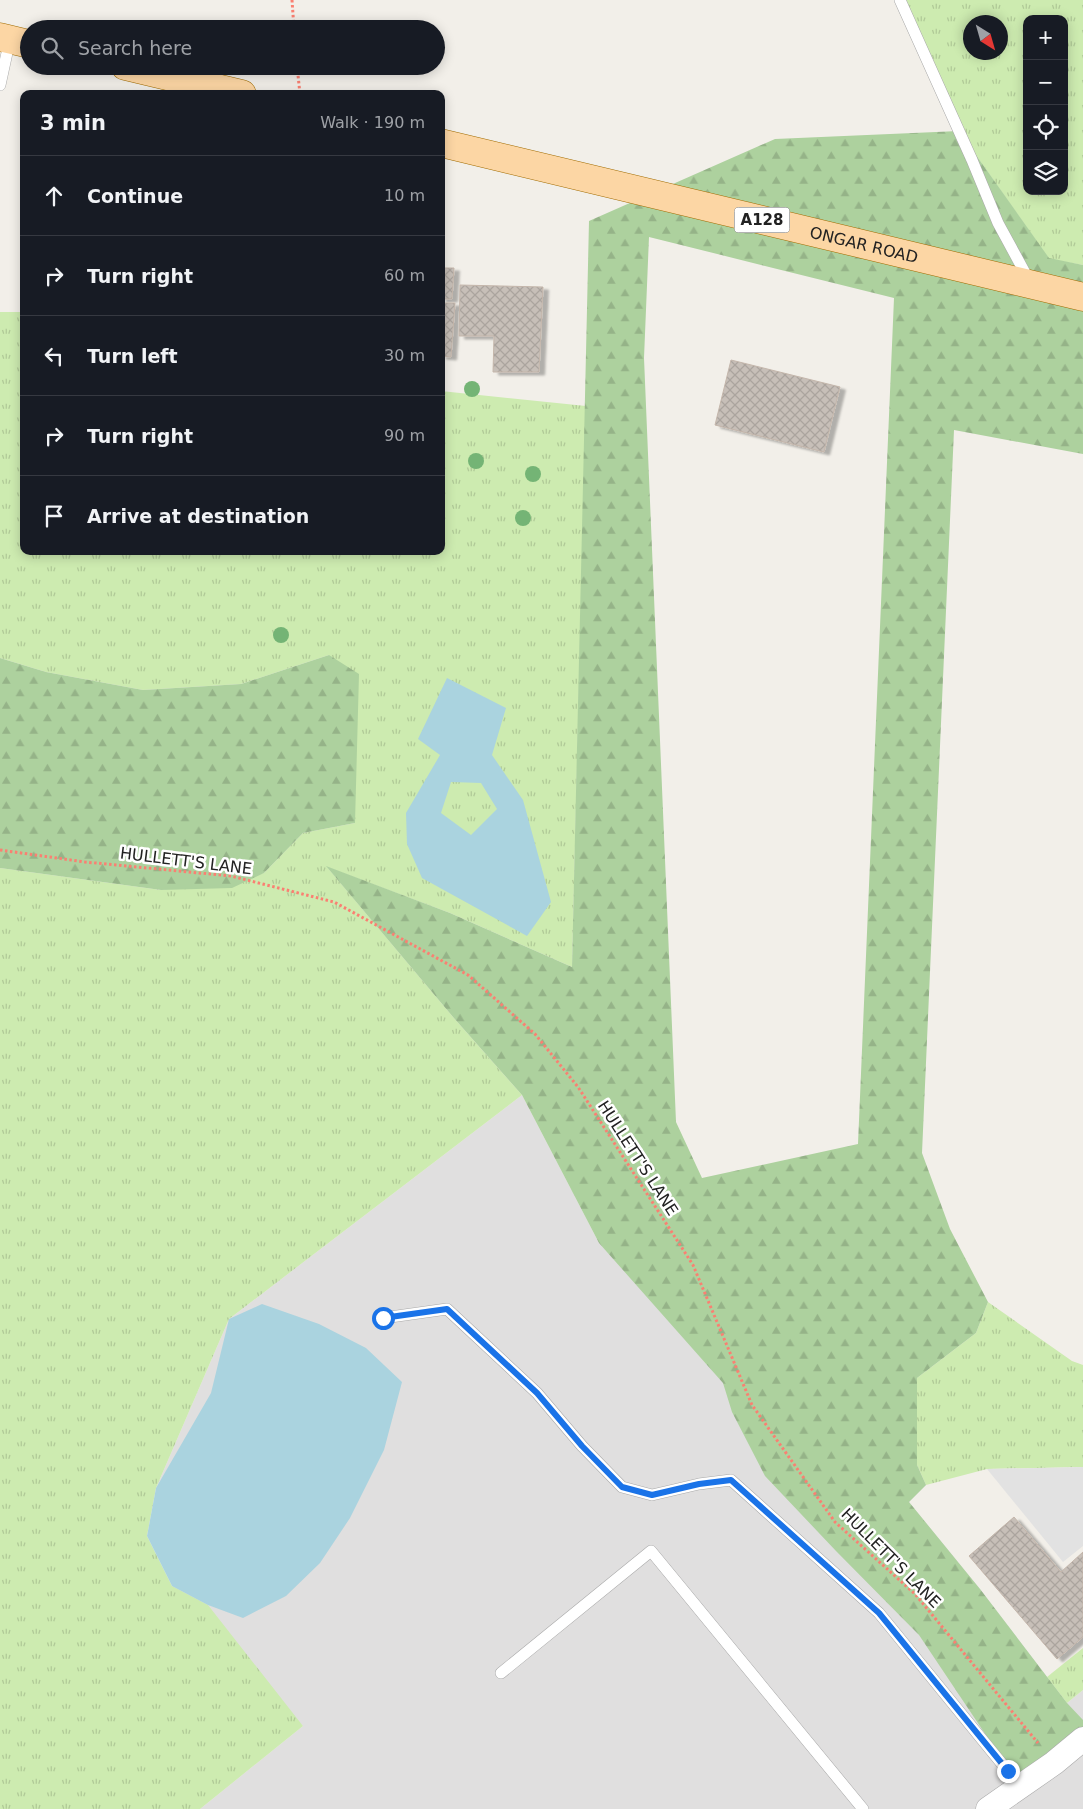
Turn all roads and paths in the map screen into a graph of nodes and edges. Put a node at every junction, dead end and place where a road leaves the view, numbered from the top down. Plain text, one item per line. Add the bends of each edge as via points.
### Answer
1 (292, 0) edge
2 (900, 0) edge
3 (293, 20) edge
4 (13, 40) edge
5 (163, 75) edge
6 (299, 75) edge
7 (0, 85) edge
8 (225, 90) edge
9 (300, 90) edge
10 (445, 144) edge
11 (1032, 284) junction
12 (1083, 297) edge
13 (0, 850) edge
14 (383, 1318) dead end
15 (501, 1672) dead end
16 (1070, 1753) edge
17 (1020, 1786) junction
18 (864, 1809) edge
19 (988, 1809) edge

1 - 3 path
2 - 11 lane via 998,223
4 - 7 lane
5 - 8 main road
6 - 9 path
10 - 11 main road, ONGAR ROAD / A128
11 - 12 main road, ONGAR ROAD / A128
13 - 16 path, HULLETT'S LANE via 84,862 231,876 334,902 468,975 535,1034 578,1087 693,1265 752,1405 835,1522 916,1594
14 - 17 lane via 447,1309 537,1393 622,1487 652,1495 731,1480 879,1613
15 - 18 lane via 651,1551
16 - 17 street
17 - 19 street

